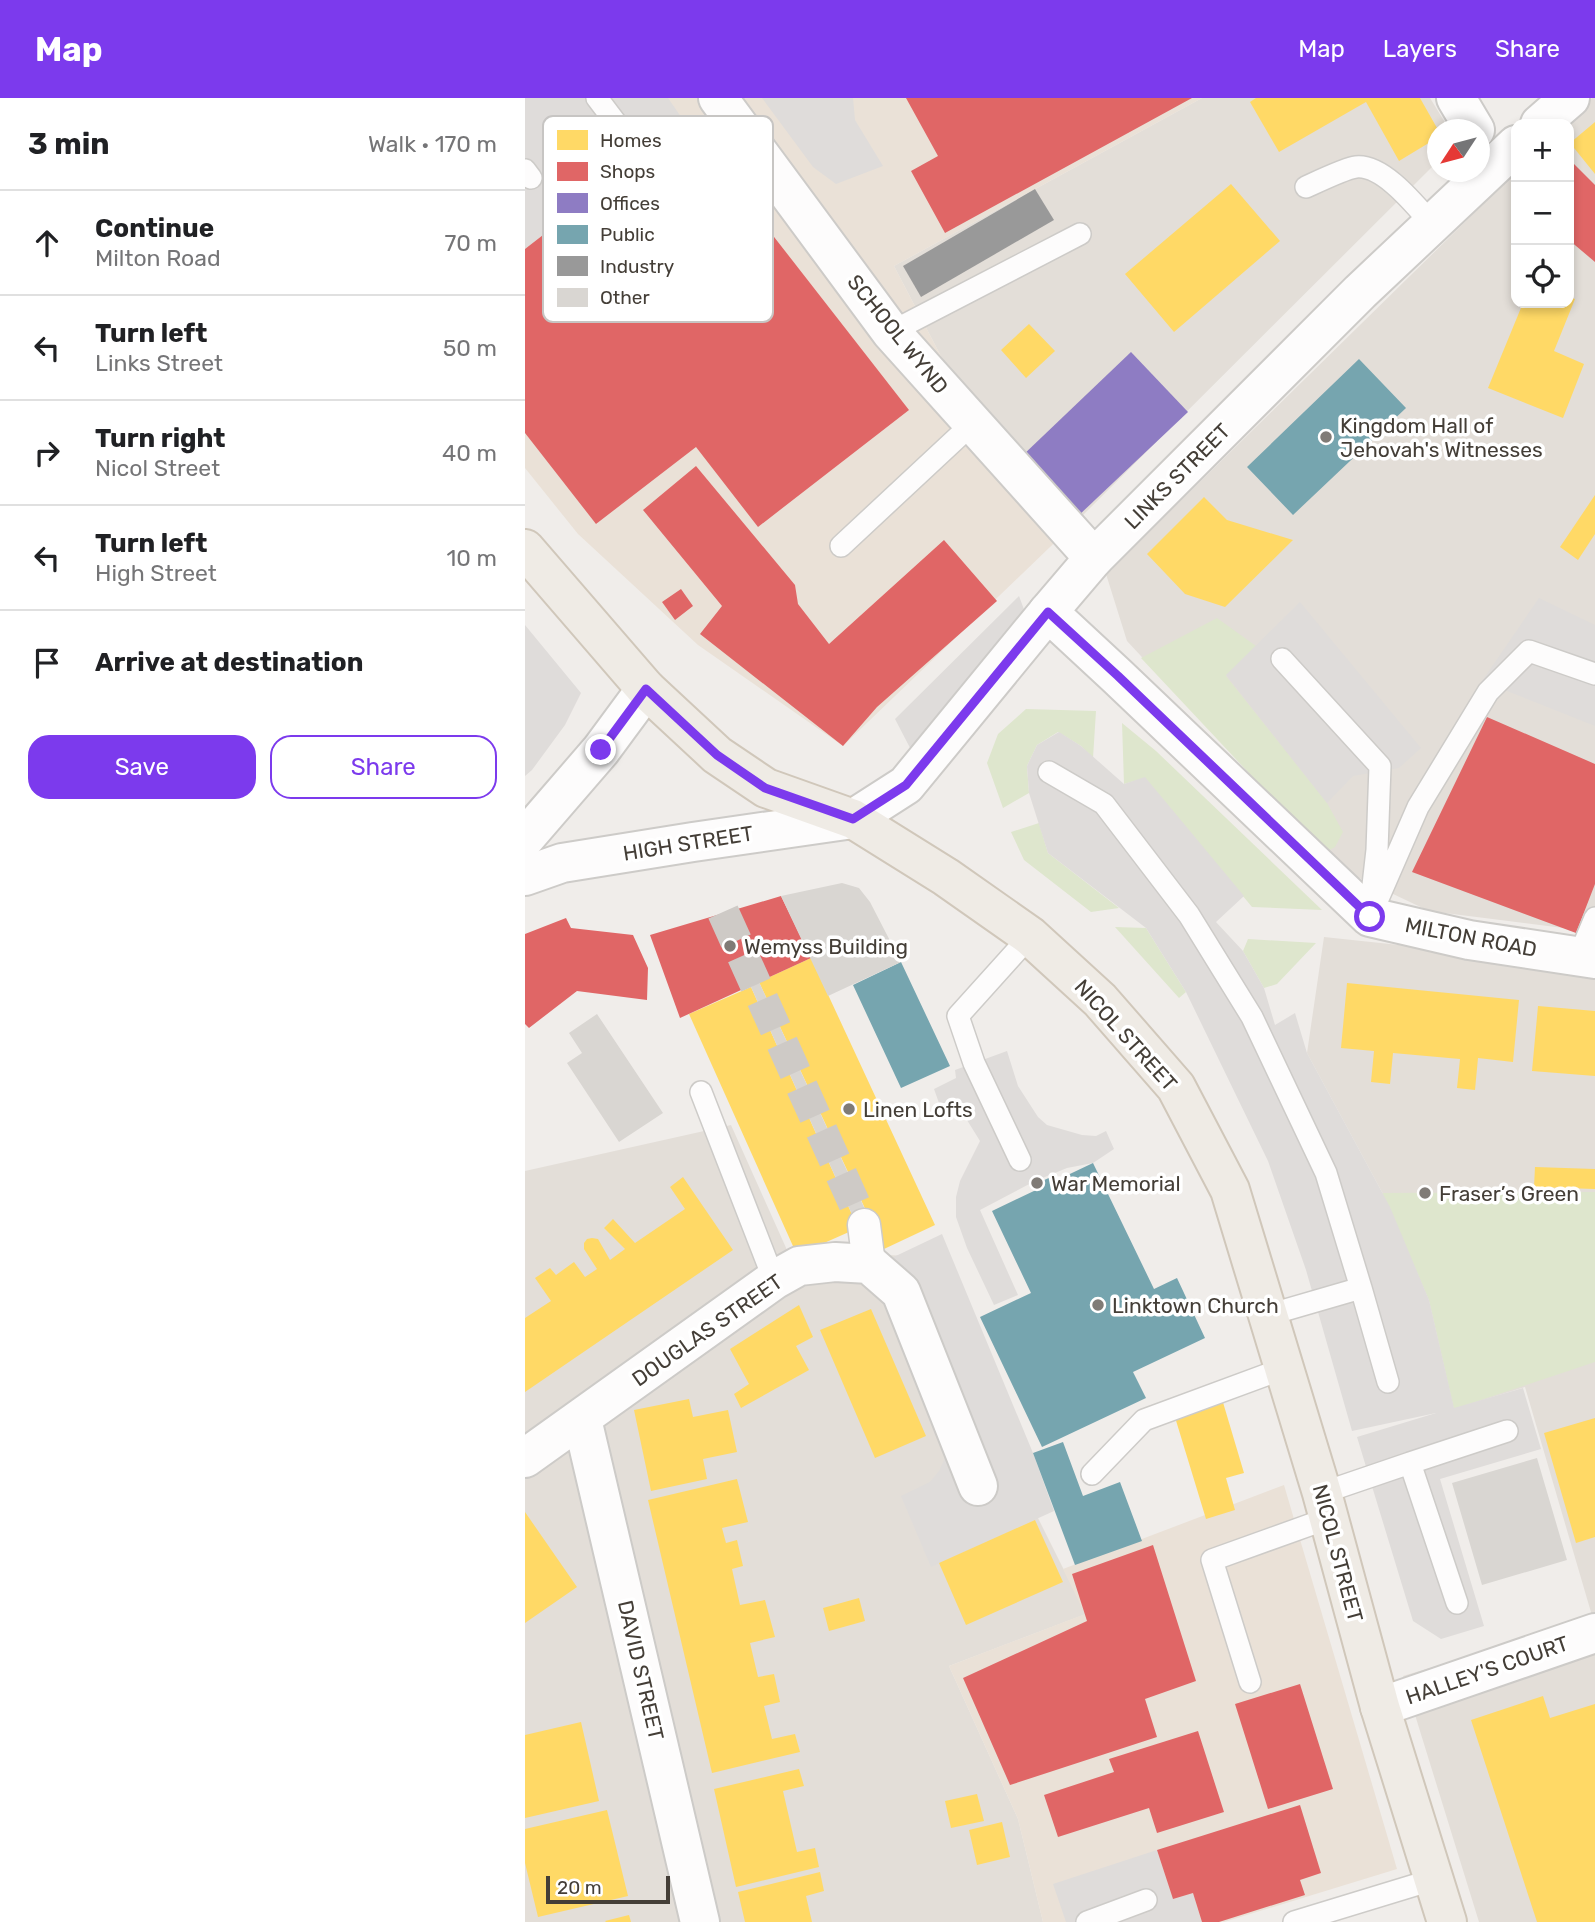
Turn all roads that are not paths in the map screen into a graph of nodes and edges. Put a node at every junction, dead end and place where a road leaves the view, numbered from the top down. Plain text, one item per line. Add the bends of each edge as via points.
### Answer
1 (597, 98) edge
2 (718, 98) edge
3 (1456, 98) edge
4 (1570, 98) edge
5 (611, 116) edge
6 (731, 116) edge
7 (1468, 119) edge
8 (1546, 119) edge
9 (1497, 149) edge
10 (773, 172) edge
11 (1306, 187) dead end
12 (1432, 223) junction
13 (1080, 234) dead end
14 (891, 331) junction
15 (973, 423) junction
16 (841, 546) dead end
17 (525, 549) edge
18 (1094, 558) junction
19 (1048, 612) junction
20 (1282, 659) dead end
21 (1595, 674) edge
22 (646, 689) junction
23 (1049, 772) dead end
24 (853, 819) junction
25 (525, 838) edge
26 (525, 876) edge
27 (1370, 917) junction
28 (1595, 918) edge
29 (1030, 936) junction
30 (1587, 958) edge
31 (701, 1092) dead end
32 (1020, 1160) dead end
33 (864, 1225) tunnel mouth
34 (869, 1264) junction
35 (774, 1280) junction
36 (1361, 1288) junction
37 (1268, 1315) junction
38 (1285, 1368) junction
39 (1388, 1382) dead end
40 (582, 1419) junction
41 (1507, 1431) dead end
42 (525, 1458) edge
43 (1410, 1463) junction
44 (1093, 1474) dead end
45 (978, 1486) dead end
46 (1325, 1505) junction
47 (1457, 1603) dead end
48 (1595, 1633) edge
49 (1250, 1682) dead end
50 (1380, 1707) junction
51 (1435, 1879) junction
52 (1146, 1900) dead end
53 (700, 1922) edge
54 (1087, 1922) edge
55 (1294, 1922) edge
56 (1447, 1922) edge

1 - 5 lane
2 - 6 street, SCHOOL WYND
3 - 7 street
4 - 8 street
9 - 12 street, LINKS STREET
10 - 14 street, SCHOOL WYND
11 - 12 lane via 1357,166 1376,171 1394,182
12 - 18 street, LINKS STREET
13 - 14 lane
14 - 15 street, SCHOOL WYND
15 - 16 lane
15 - 18 street, SCHOOL WYND
17 - 22 main road, NICOL STREET
18 - 19 street, LINKS STREET
19 - 24 street, LINKS STREET via 906,785
19 - 27 street
20 - 27 lane via 1380,766
21 - 27 lane via 1529,651 1488,692 1417,807
22 - 24 main road, NICOL STREET via 717,755 765,788
22 - 25 street via 601,750
23 - 36 lane via 1104,804 1189,915 1252,1017 1326,1173
24 - 26 street, HIGH STREET via 562,863
24 - 29 main road, NICOL STREET
27 - 30 street, MILTON ROAD via 1469,940
28 - 30 lane
29 - 32 lane via 958,1016 974,1063
29 - 37 main road, NICOL STREET via 1100,1000 1176,1087 1230,1190
31 - 35 lane
33 - 34 street
34 - 35 street, DOUGLAS STREET via 799,1266
34 - 45 street via 901,1292
35 - 40 street, DOUGLAS STREET
36 - 37 lane
36 - 39 lane
37 - 38 main road, NICOL STREET
38 - 44 lane via 1144,1420
38 - 46 main road, NICOL STREET
40 - 42 street, DOUGLAS STREET
40 - 53 street, DAVID STREET
41 - 43 lane
43 - 46 lane
43 - 47 lane
46 - 49 lane via 1212,1560
46 - 50 main road, NICOL STREET
48 - 50 street, HALLEY'S COURT
50 - 51 main road, NICOL STREET
51 - 55 lane
51 - 56 main road, NICOL STREET
52 - 54 lane

